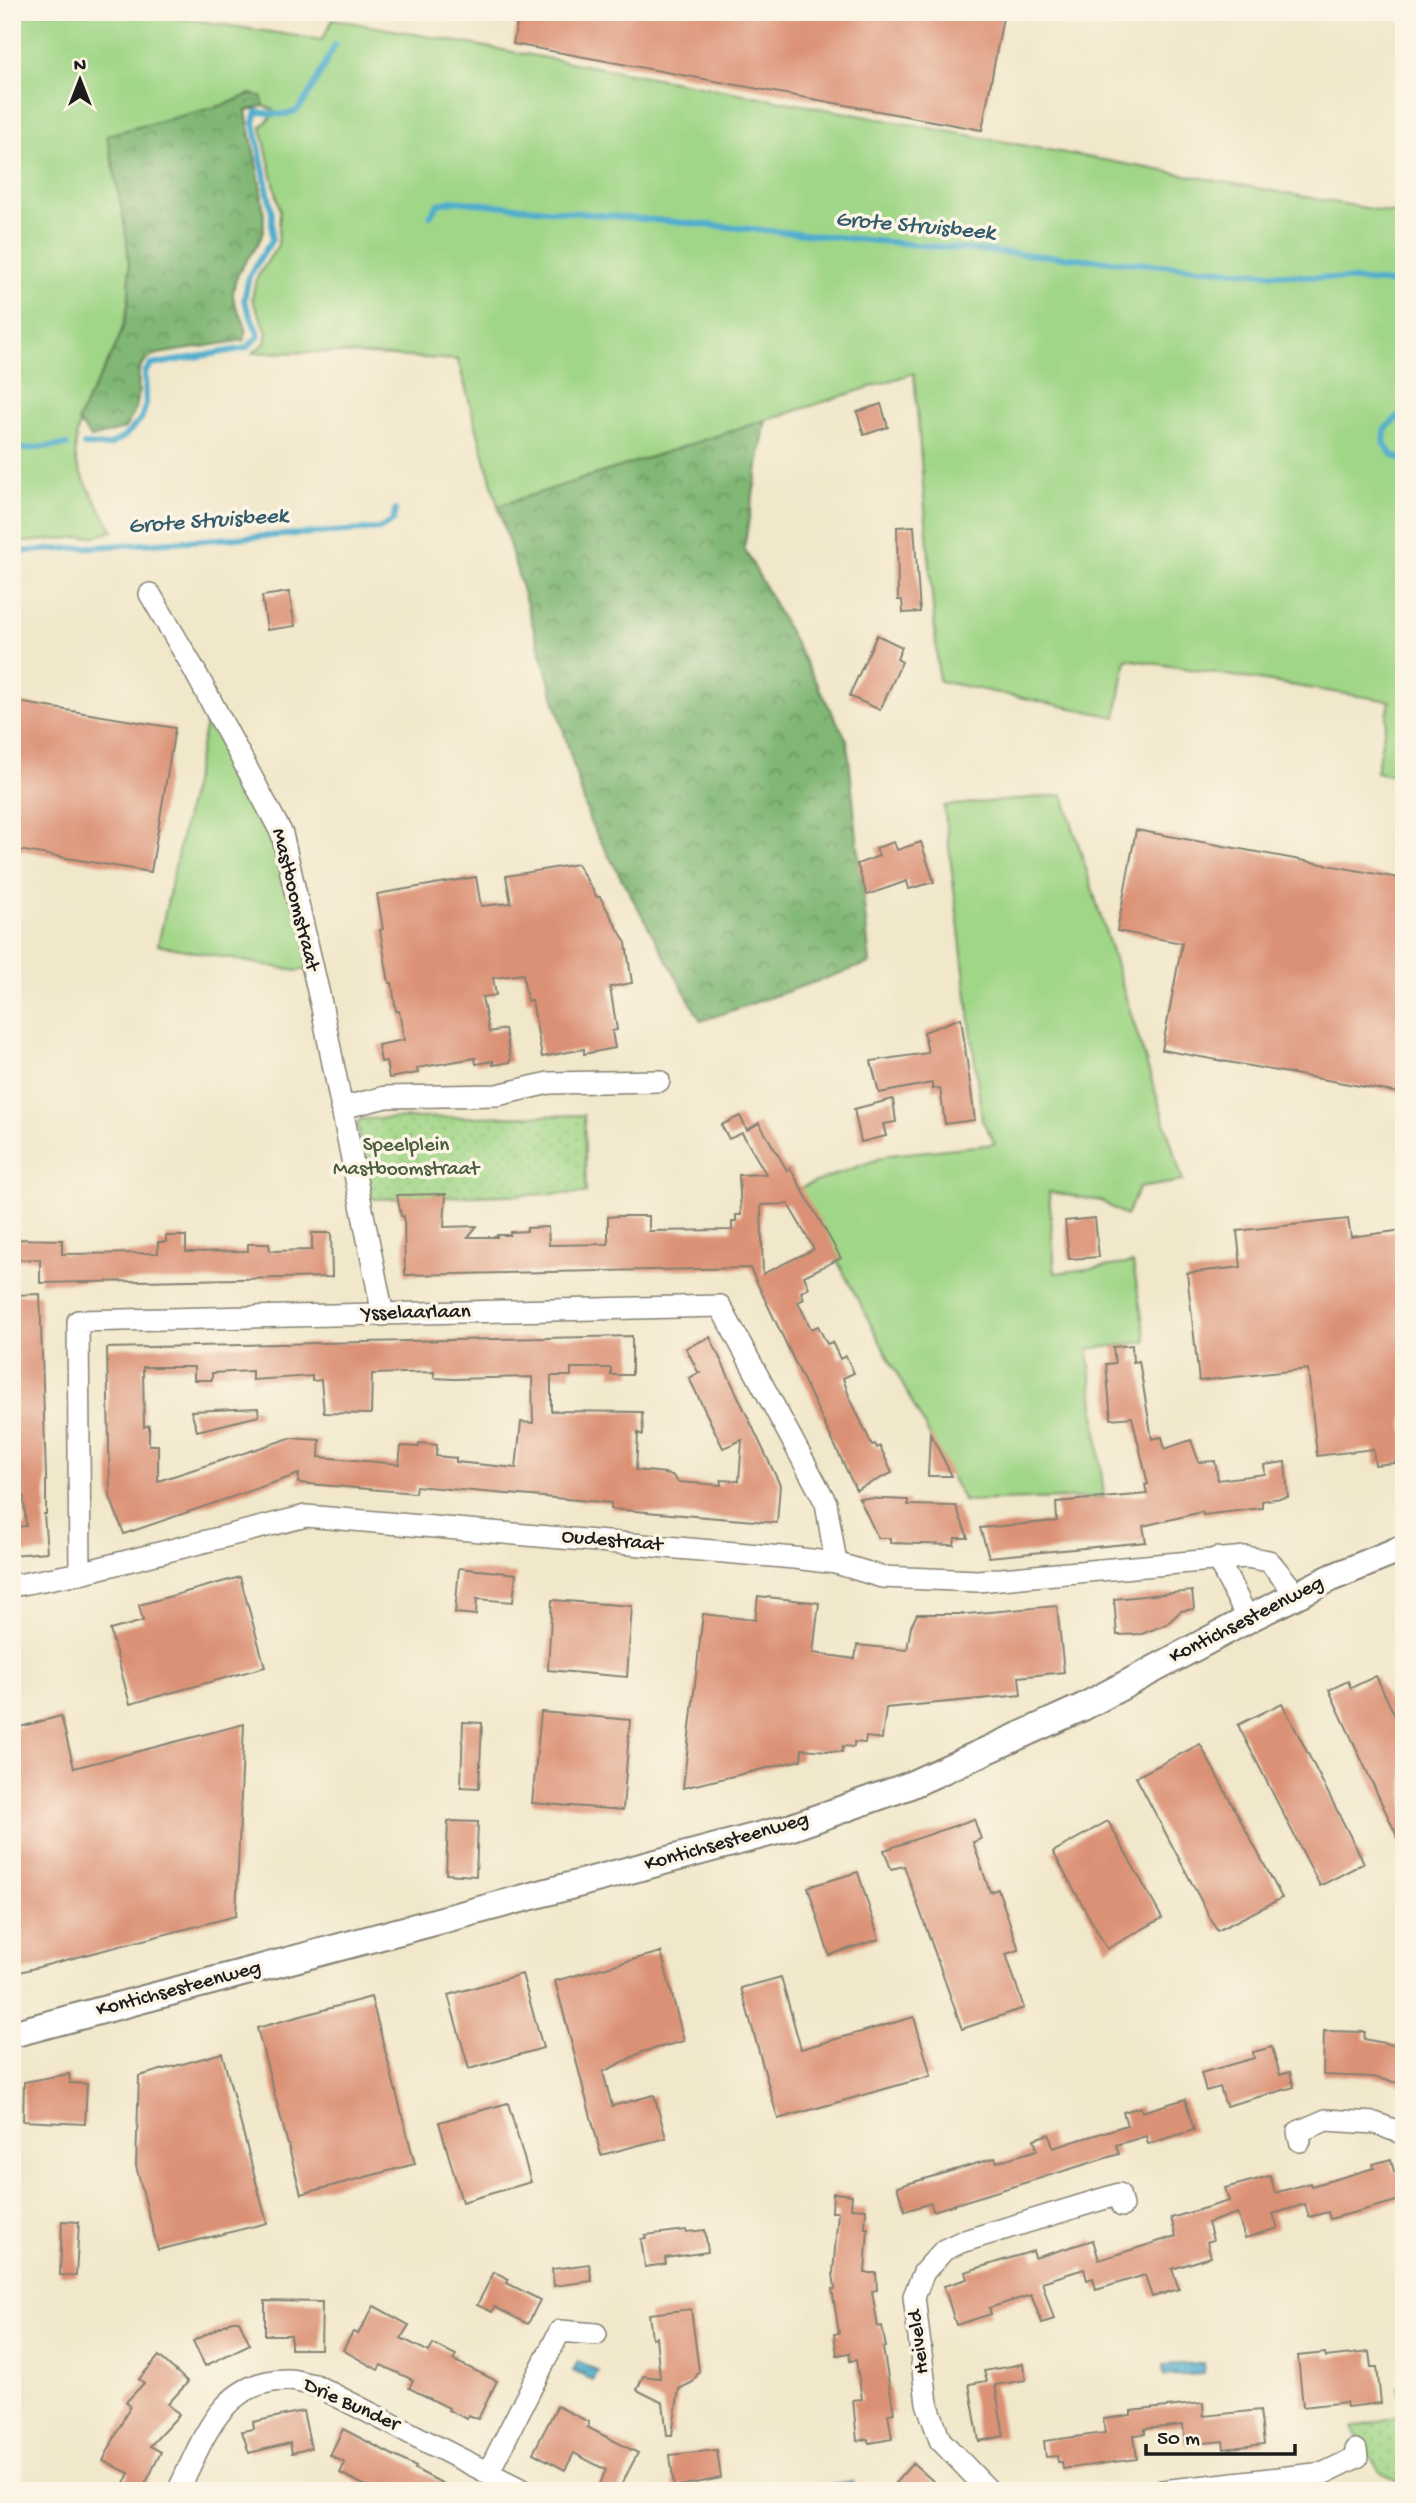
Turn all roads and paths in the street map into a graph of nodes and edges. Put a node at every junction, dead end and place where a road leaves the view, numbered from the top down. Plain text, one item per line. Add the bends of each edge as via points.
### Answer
1 (150, 594) dead end
2 (659, 1081) dead end
3 (341, 1108) junction
4 (383, 1315) junction
5 (1404, 1548) edge
6 (1217, 1558) junction
7 (836, 1563) junction
8 (80, 1573) junction
9 (12, 1586) edge
10 (1297, 1595) junction
11 (1248, 1619) junction
12 (12, 2034) edge
13 (1404, 2134) edge
14 (1300, 2141) dead end
15 (1122, 2206) dead end
16 (596, 2334) dead end
17 (1356, 2450) dead end
18 (488, 2473) junction
19 (178, 2491) edge
20 (524, 2491) edge
21 (989, 2491) edge
22 (1162, 2491) edge

1 - 3 street, Mastboomstraat via 282,834
2 - 3 street via 548,1083 497,1095 386,1097
3 - 4 street, Mastboomstraat
4 - 7 street, Ysselaarlaan via 720,1306 826,1503
4 - 8 street, Ysselaarlaan via 78,1321
5 - 10 street, Kontichsesteenweg
6 - 7 street, Oudestraat via 978,1581 882,1577
6 - 10 street, Oudestraat via 1246,1556 1269,1561
6 - 11 street
7 - 8 street, Oudestraat via 306,1516
8 - 9 street, Oudestraat
10 - 11 street, Kontichsesteenweg
11 - 12 street, Kontichsesteenweg via 1070,1713 908,1786 792,1827
13 - 14 street via 1375,2123 1326,2120 1298,2132
15 - 21 street, Heiveld via 1119,2194 961,2242 944,2250 924,2272 914,2296 927,2403 940,2440
16 - 18 street via 560,2331
17 - 22 street via 1357,2457 1324,2473
18 - 19 street, Drie Bunder via 315,2385 289,2380 259,2384 218,2411
18 - 20 street, Drie Bunder

